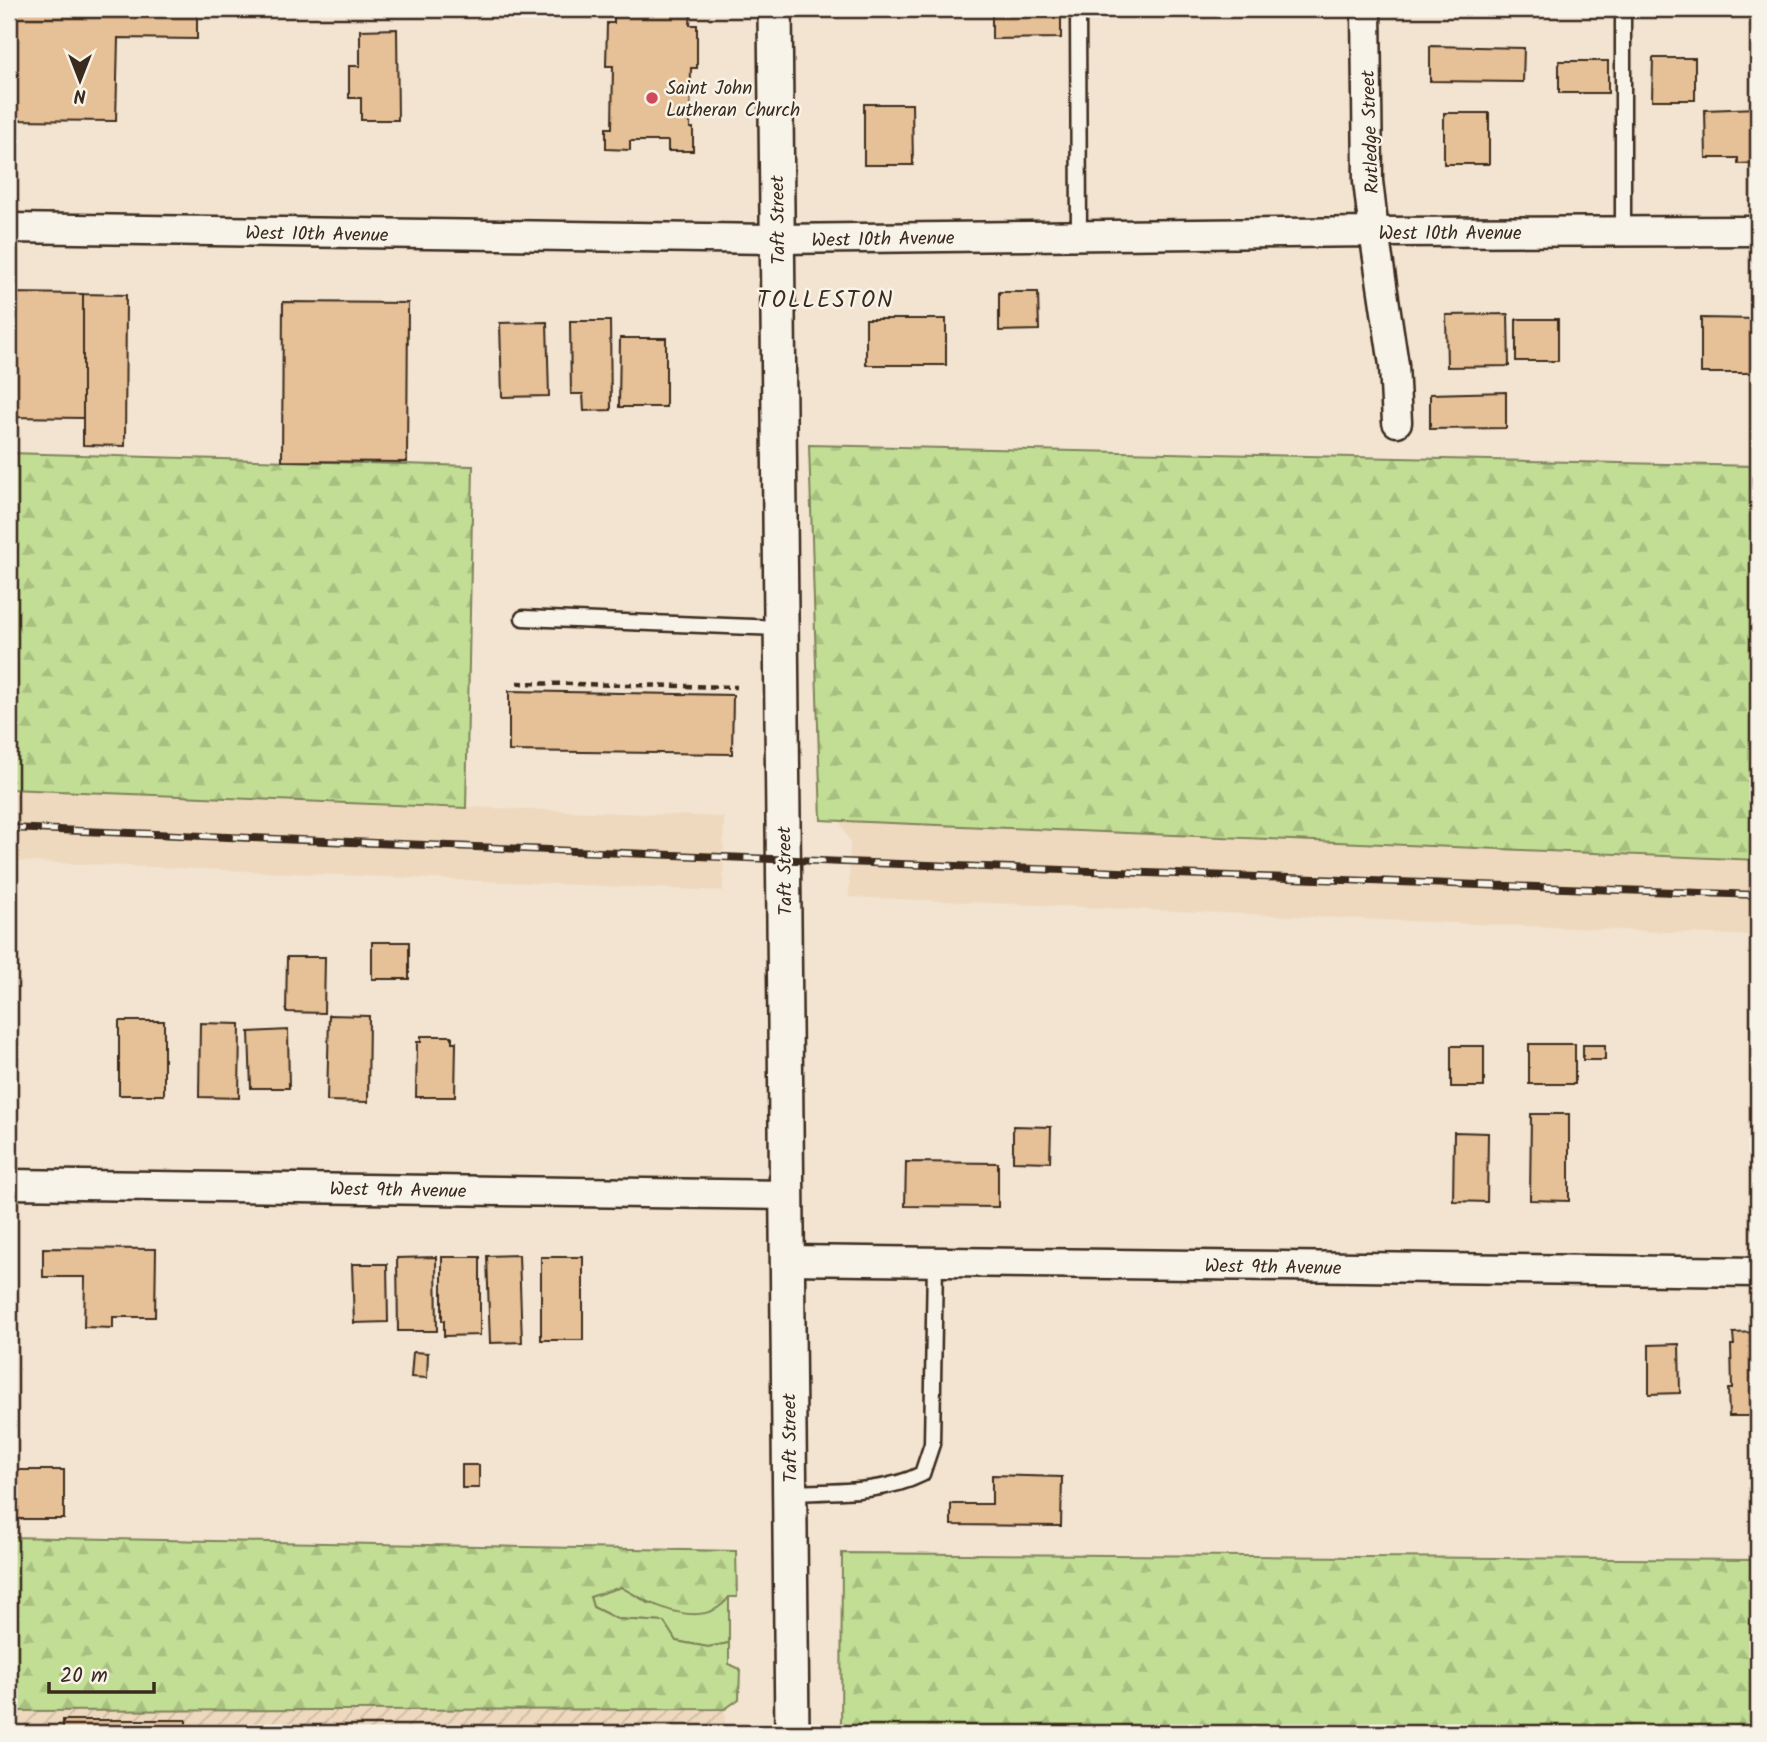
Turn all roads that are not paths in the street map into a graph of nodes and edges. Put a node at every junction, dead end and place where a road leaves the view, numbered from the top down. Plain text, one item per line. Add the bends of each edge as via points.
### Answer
1 (775, 9) edge
2 (1078, 9) edge
3 (1366, 9) edge
4 (1623, 9) edge
5 (9, 228) edge
6 (1623, 231) junction
7 (1758, 231) edge
8 (1374, 232) junction
9 (1079, 236) junction
10 (778, 239) junction
11 (1397, 422) dead end
12 (523, 618) dead end
13 (782, 628) junction
14 (9, 1184) edge
15 (787, 1195) junction
16 (787, 1260) junction
17 (935, 1261) junction
18 (1758, 1272) edge
19 (789, 1493) junction
20 (792, 1733) edge

1 - 10 street, Taft Street
2 - 9 lane
3 - 8 street, Rutledge Street via 1368,181
4 - 6 lane
5 - 10 street, West 10th Avenue
6 - 7 street, West 10th Avenue
6 - 8 street, West 10th Avenue
8 - 9 street, West 10th Avenue
8 - 11 street, Rutledge Street via 1394,365
9 - 10 street, West 10th Avenue
10 - 13 street, Taft Street
12 - 13 lane
13 - 15 street, Taft Street
14 - 15 street, West 9th Avenue
15 - 16 street, Taft Street
16 - 17 street, West 9th Avenue
16 - 19 street, Taft Street
17 - 18 street, West 9th Avenue
17 - 19 lane via 932,1444 922,1474 884,1488
19 - 20 street, Taft Street

